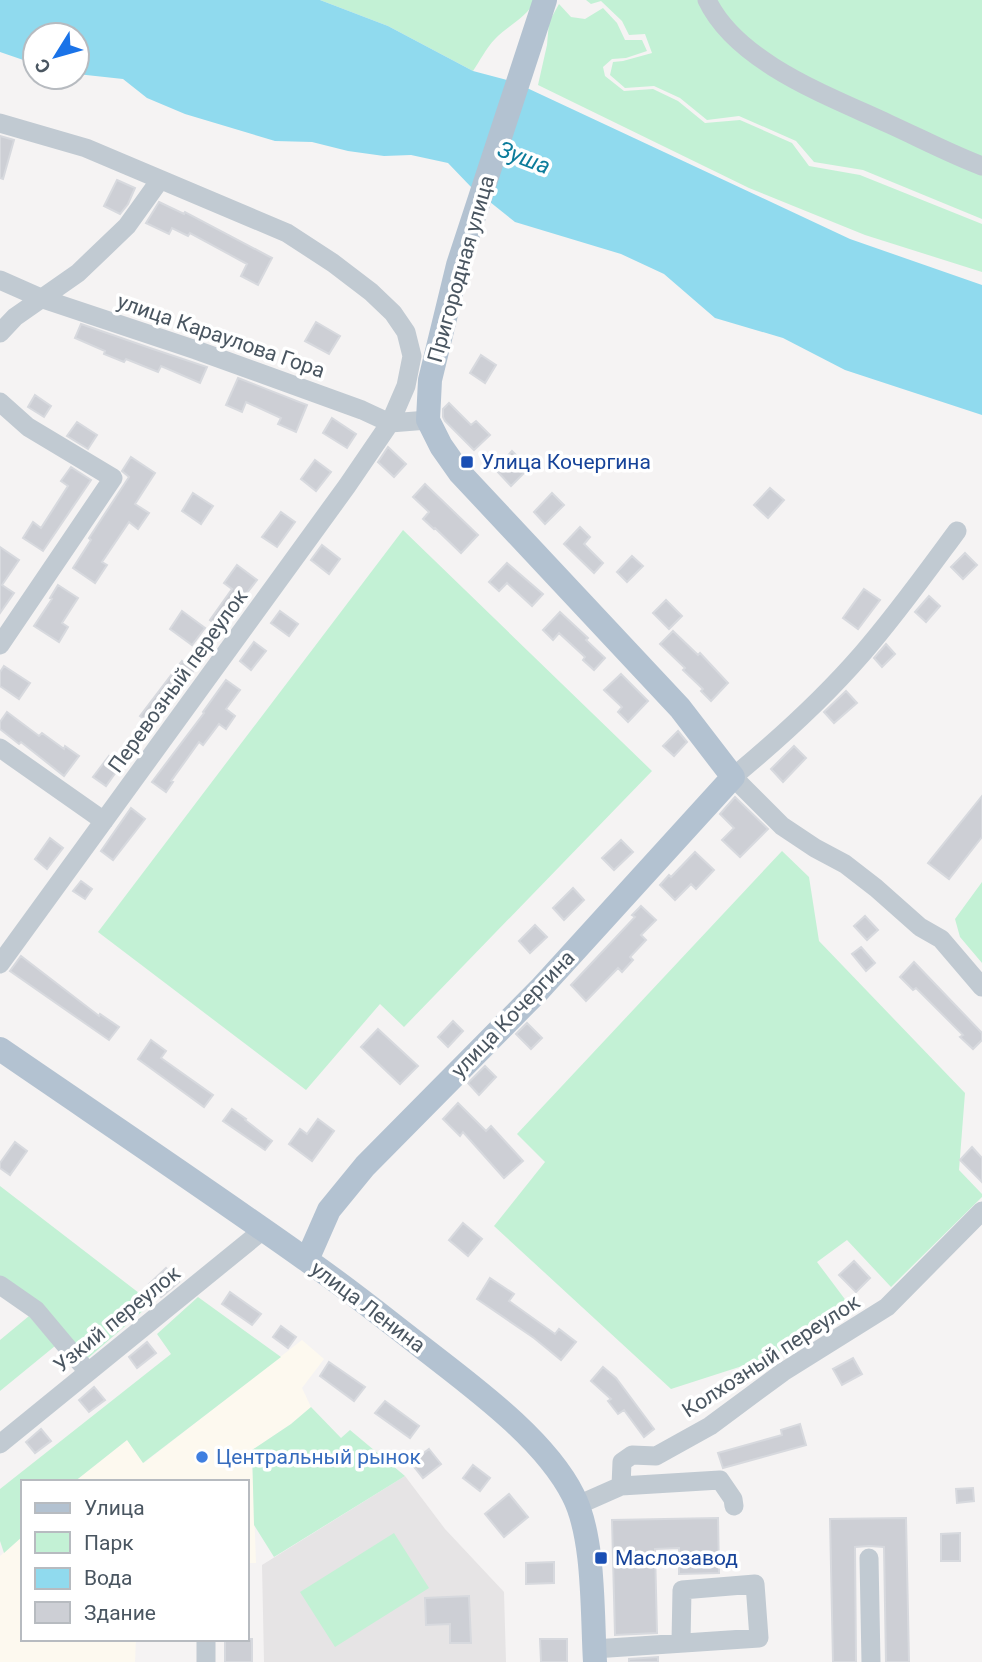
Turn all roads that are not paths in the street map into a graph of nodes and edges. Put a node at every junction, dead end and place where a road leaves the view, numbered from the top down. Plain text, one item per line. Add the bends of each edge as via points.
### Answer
1 (545, 0) edge
2 (707, 0) edge
3 (0, 123) edge
4 (982, 166) edge
5 (160, 180) junction
6 (0, 280) edge
7 (43, 299) junction
8 (0, 333) edge
9 (0, 402) edge
10 (428, 419) junction
11 (390, 423) junction
12 (957, 531) dead end
13 (0, 645) edge
14 (0, 748) edge
15 (733, 777) junction
16 (104, 821) junction
17 (0, 964) edge
18 (982, 987) edge
19 (0, 1049) edge
20 (982, 1211) edge
21 (263, 1230) junction
22 (307, 1260) junction
23 (0, 1285) edge
24 (88, 1372) junction
25 (0, 1444) edge
26 (621, 1486) junction
27 (578, 1505) junction
28 (734, 1506) dead end
29 (869, 1558) dead end
30 (206, 1641) edge
31 (681, 1642) junction
32 (594, 1655) edge
33 (206, 1662) edge
34 (871, 1662) edge

1 - 10 main road, Пригородная улица via 458,265 430,380
2 - 4 street via 739,43 790,78
3 - 5 street, Перевозный переулок via 86,148
5 - 7 street via 127,226
5 - 11 street, Перевозный переулок via 287,233 333,263 393,313 406,332 412,356 406,386
6 - 7 street, улица Караулова Гора
7 - 8 street
7 - 11 street, улица Караулова Гора
9 - 13 street via 28,427 113,478
10 - 11 street
10 - 15 main road via 460,473 680,708
11 - 16 street, Перевозный переулок
12 - 15 street, улица Кочергина via 860,656 782,737
14 - 16 street
15 - 18 street via 782,826 845,863 920,927 941,939
15 - 22 main road, улица Кочергина via 540,989 365,1166 329,1210
16 - 17 street, Перевозный переулок
19 - 21 main road, улица Ленина
20 - 26 street, Колхозный переулок via 887,1307 783,1372 710,1426 656,1456 632,1455 622,1462
21 - 22 main road, улица Ленина
21 - 24 street, Узкий переулок
22 - 27 main road, улица Ленина via 463,1379 524,1432 561,1473
23 - 24 street via 36,1310
24 - 25 street, Узкий переулок
26 - 27 street
26 - 28 street via 720,1480
27 - 32 main road, улица Ленина via 590,1566
29 - 34 street
30 - 33 street
31 - 31 street via 759,1638 755,1584 682,1590
31 - 32 street

